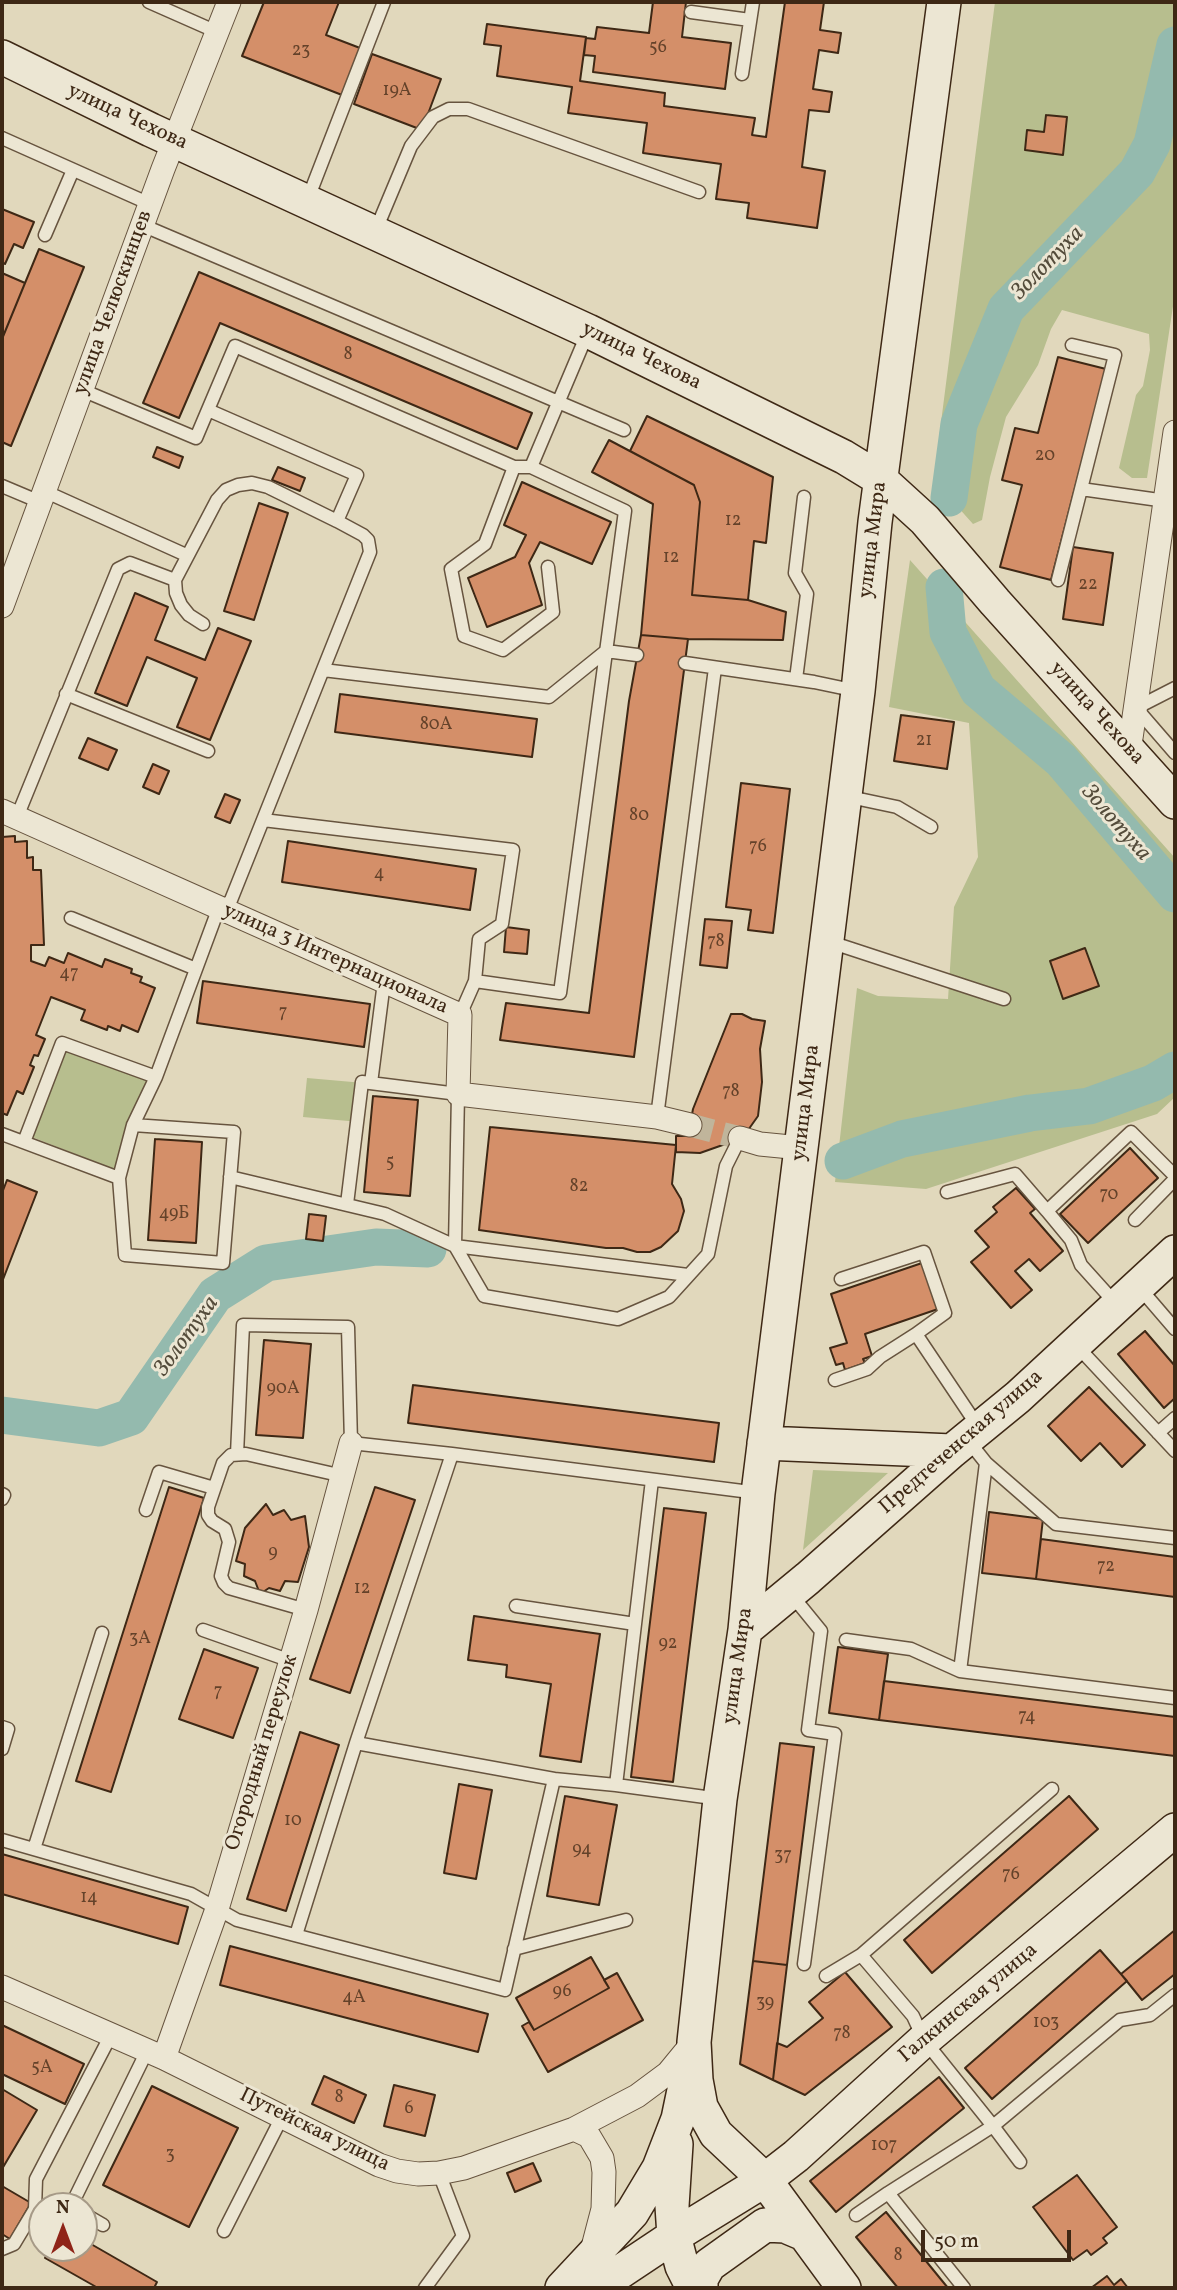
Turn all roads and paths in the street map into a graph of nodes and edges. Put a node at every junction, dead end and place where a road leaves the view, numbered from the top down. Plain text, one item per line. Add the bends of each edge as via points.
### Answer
1 (149, 2) edge
2 (229, 2) edge
3 (384, 2) edge
4 (753, 2) edge
5 (944, 2) edge
6 (691, 12) dead end
7 (750, 19) junction
8 (217, 32) junction
9 (2, 57) edge
10 (742, 74) dead end
11 (2, 138) edge
12 (174, 140) junction
13 (73, 170) junction
14 (699, 192) dead end
15 (307, 201) junction
16 (146, 214) junction
17 (375, 233) junction
18 (45, 235) dead end
19 (589, 331) junction
20 (1072, 345) dead end
21 (82, 390) junction
22 (559, 403) junction
23 (208, 410) junction
24 (624, 430) dead end
25 (1175, 432) edge
26 (514, 467) junction
27 (531, 467) junction
28 (881, 480) junction
29 (2, 486) edge
30 (1081, 489) junction
31 (42, 497) junction
32 (804, 497) dead end
33 (1166, 501) junction
34 (337, 521) junction
35 (186, 555) junction
36 (548, 567) dead end
37 (175, 580) junction
38 (1058, 580) dead end
39 (2, 606) edge
40 (203, 624) dead end
41 (606, 652) junction
42 (636, 655) dead end
43 (685, 663) dead end
44 (715, 667) junction
45 (323, 670) junction
46 (796, 679) junction
47 (1175, 688) edge
48 (858, 691) junction
49 (66, 694) junction
50 (1136, 708) junction
51 (208, 751) dead end
52 (1129, 752) junction
53 (1175, 753) edge
54 (845, 796) junction
55 (1175, 803) edge
56 (9, 814) edge
57 (262, 820) junction
58 (931, 827) dead end
59 (223, 909) junction
60 (71, 918) dead end
61 (827, 940) junction
62 (196, 969) junction
63 (475, 981) junction
64 (384, 982) junction
65 (1003, 999) dead end
66 (460, 1016) junction
67 (156, 1077) junction
68 (371, 1083) junction
69 (458, 1094) junction
70 (657, 1117) junction
71 (133, 1125) junction
72 (690, 1125) tunnel mouth
73 (2, 1134) edge
74 (740, 1138) joint
75 (24, 1142) junction
76 (801, 1149) junction
77 (230, 1177) junction
78 (120, 1178) junction
79 (1175, 1178) edge
80 (947, 1192) dead end
81 (346, 1204) junction
82 (1048, 1211) junction
83 (1135, 1220) dead end
84 (455, 1246) junction
85 (1175, 1252) edge
86 (688, 1275) junction
87 (841, 1279) dead end
88 (1128, 1295) junction
89 (1175, 1329) edge
90 (916, 1334) junction
91 (1074, 1344) junction
92 (835, 1380) dead end
93 (1175, 1418) edge
94 (1158, 1433) junction
95 (351, 1443) junction
96 (764, 1443) junction
97 (971, 1445) junction
98 (1175, 1451) edge
99 (237, 1454) junction
100 (452, 1454) junction
101 (343, 1476) junction
102 (652, 1480) junction
103 (214, 1488) junction
104 (758, 1493) junction
105 (2, 1494) edge
106 (2, 1500) edge
107 (146, 1510) dead end
108 (1175, 1538) edge
109 (790, 1592) junction
110 (516, 1606) dead end
111 (306, 1610) junction
112 (635, 1624) junction
113 (203, 1630) dead end
114 (745, 1630) junction
115 (102, 1633) dead end
116 (846, 1640) dead end
117 (291, 1661) junction
118 (960, 1671) junction
119 (1175, 1698) edge
120 (2, 1727) edge
121 (356, 1743) junction
122 (2, 1749) edge
123 (554, 1779) junction
124 (617, 1785) junction
125 (1052, 1789) dead end
126 (720, 1799) junction
127 (1175, 1830) edge
128 (2, 1840) edge
129 (34, 1849) junction
130 (216, 1909) junction
131 (626, 1920) dead end
132 (296, 1936) junction
133 (514, 1948) junction
134 (861, 1955) junction
135 (804, 1964) dead end
136 (826, 1976) dead end
137 (2, 1987) edge
138 (1175, 1995) edge
139 (111, 2035) junction
140 (924, 2040) junction
141 (694, 2042) junction
142 (155, 2054) junction
143 (696, 2080) junction
144 (282, 2117) junction
145 (678, 2119) junction
146 (993, 2126) junction
147 (574, 2129) junction
148 (1020, 2162) dead end
149 (439, 2173) junction
150 (765, 2180) junction
151 (79, 2192) edge
152 (888, 2193) junction
153 (856, 2215) dead end
154 (98, 2222) edge
155 (103, 2225) dead end
156 (224, 2231) dead end
157 (804, 2234) junction
158 (674, 2235) junction
159 (2, 2249) edge
160 (593, 2274) edge
161 (425, 2288) edge
162 (562, 2288) edge
163 (693, 2288) edge
164 (701, 2288) edge
165 (844, 2288) edge
166 (964, 2288) edge

1 - 8 lane
2 - 8 street, улица Челюскинцев
3 - 15 lane
4 - 7 lane
5 - 28 main road, улица Мира
6 - 7 lane
7 - 10 lane
8 - 12 street, улица Челюскинцев
9 - 12 main road, улица Чехова
11 - 13 lane
12 - 15 main road, улица Чехова
12 - 16 street, улица Челюскинцев
13 - 16 lane
13 - 18 lane
14 - 17 lane via 468,109 449,109 433,117 411,146
15 - 17 main road, улица Чехова
16 - 21 street, улица Челюскинцев
16 - 22 lane
17 - 19 main road, улица Чехова
19 - 22 lane
19 - 28 main road, улица Чехова via 844,457
20 - 30 lane via 1115,355
21 - 23 lane via 196,438
21 - 31 street, улица Челюскинцев
22 - 24 lane
22 - 27 lane
23 - 26 lane via 235,346
23 - 34 lane via 357,475
25 - 33 street
26 - 27 lane
26 - 36 lane via 485,544 451,569 464,636 503,650 553,612
27 - 41 lane via 625,512
28 - 48 main road, улица Мира
28 - 52 main road, улица Чехова via 925,520
29 - 31 lane
30 - 33 lane
30 - 38 lane
31 - 35 lane
31 - 39 street, улица Челюскинцев
32 - 46 lane via 795,573 807,594
33 - 50 street
34 - 35 lane via 268,487 238,485 216,500
34 - 45 lane via 369,540 370,552
35 - 37 lane
37 - 40 lane via 181,605
37 - 49 lane via 131,563 118,569
41 - 42 lane
41 - 45 lane via 549,697
41 - 63 lane via 561,993
43 - 44 lane
44 - 46 lane
44 - 70 lane
45 - 57 lane
46 - 48 lane
47 - 50 lane
48 - 54 main road, улица Мира
49 - 51 lane
49 - 56 lane
50 - 52 street
50 - 53 lane
52 - 55 main road, улица Чехова
54 - 58 lane via 897,807
54 - 61 main road, улица Мира
56 - 59 street, улица 3 Интернационала
57 - 59 lane via 231,900
57 - 63 lane via 513,850 502,924 479,939
59 - 62 lane via 215,918
59 - 64 street, улица 3 Интернационала
60 - 62 lane
61 - 65 lane
61 - 76 main road, улица Мира
62 - 67 lane
63 - 66 lane
64 - 66 street, улица 3 Интернационала
64 - 68 lane
66 - 69 street, улица 3 Интернационала
67 - 71 lane
67 - 75 lane via 62,1043
68 - 69 lane
68 - 81 lane via 362,1082
69 - 70 street
69 - 84 lane
70 - 72 street
71 - 77 lane via 234,1132
71 - 78 lane
73 - 75 lane
74 - 76 street
74 - 86 lane via 726,1166 708,1254
75 - 78 lane
76 - 96 main road, улица Мира
77 - 78 lane via 223,1263 125,1255
77 - 81 lane
79 - 82 lane via 1131,1132
79 - 83 lane
80 - 82 lane via 1015,1174
81 - 84 lane via 385,1214
82 - 88 lane via 1071,1240 1082,1265
84 - 86 lane
84 - 86 lane via 484,1296 618,1319 669,1297
85 - 88 main road, Предтеченская улица
87 - 90 lane via 924,1252 945,1313
88 - 89 lane
88 - 91 main road, Предтеченская улица
90 - 92 lane via 867,1370
90 - 97 lane
91 - 94 lane
91 - 97 main road, Предтеченская улица
93 - 94 lane
94 - 98 lane
95 - 99 lane via 348,1327 243,1325
95 - 100 lane
95 - 101 street, Огородный переулок
96 - 97 main road
96 - 104 main road, улица Мира
97 - 108 lane via 1056,1524
97 - 109 main road, Предтеченская улица
97 - 118 lane
99 - 101 lane
99 - 103 lane via 223,1463
100 - 102 lane
100 - 121 lane
101 - 111 street, Огородный переулок
102 - 104 lane
102 - 112 lane
103 - 107 lane via 159,1472
103 - 111 lane via 208,1515 225,1529 229,1542 224,1583
104 - 114 main road, улица Мира
105 - 106 lane
109 - 114 main road, Предтеченская улица
109 - 135 lane via 821,1631 808,1730 835,1734
110 - 112 lane
111 - 117 street, Огородный переулок
112 - 124 lane
113 - 117 lane
114 - 126 main road, улица Мира
115 - 129 lane
116 - 118 lane via 911,1649
117 - 130 street, Огородный переулок
118 - 119 lane
120 - 122 lane via 8,1729
121 - 123 lane
121 - 132 lane
123 - 124 lane
123 - 133 lane
124 - 126 lane
125 - 134 lane
126 - 141 main road, улица Мира
127 - 140 main road, Галкинская улица
128 - 129 lane
129 - 130 lane via 191,1894
130 - 132 lane via 237,1920
130 - 142 street, Огородный переулок
131 - 133 lane
132 - 133 lane via 505,1990
134 - 136 lane
134 - 140 lane via 913,2017
137 - 139 street, Путейская улица
138 - 146 lane via 1150,2015 1120,2020
139 - 142 street, Путейская улица
139 - 159 lane via 36,2179 35,2209 13,2244
140 - 146 lane
140 - 150 main road, Галкинская улица
141 - 143 main road, улица Мира
141 - 145 main road
141 - 147 street, Путейская улица via 668,2073 637,2096
142 - 144 street, Путейская улица
142 - 151 lane
143 - 150 main road, улица Мира via 701,2107 716,2134
143 - 158 main road via 690,2209
144 - 149 street, Путейская улица via 379,2165 397,2171
144 - 156 lane
145 - 158 main road
145 - 160 main road via 659,2168
146 - 148 lane
146 - 152 lane
147 - 149 street, Путейская улица
147 - 160 street via 589,2136 604,2172
149 - 161 lane via 463,2236
150 - 157 main road, улица Мира
150 - 158 main road, Галкинская улица
152 - 153 lane
152 - 166 lane
154 - 155 lane
157 - 164 main road via 785,2226 765,2225 709,2265
157 - 165 main road, улица Мира
158 - 160 main road, Галкинская улица
158 - 163 main road
160 - 162 main road

